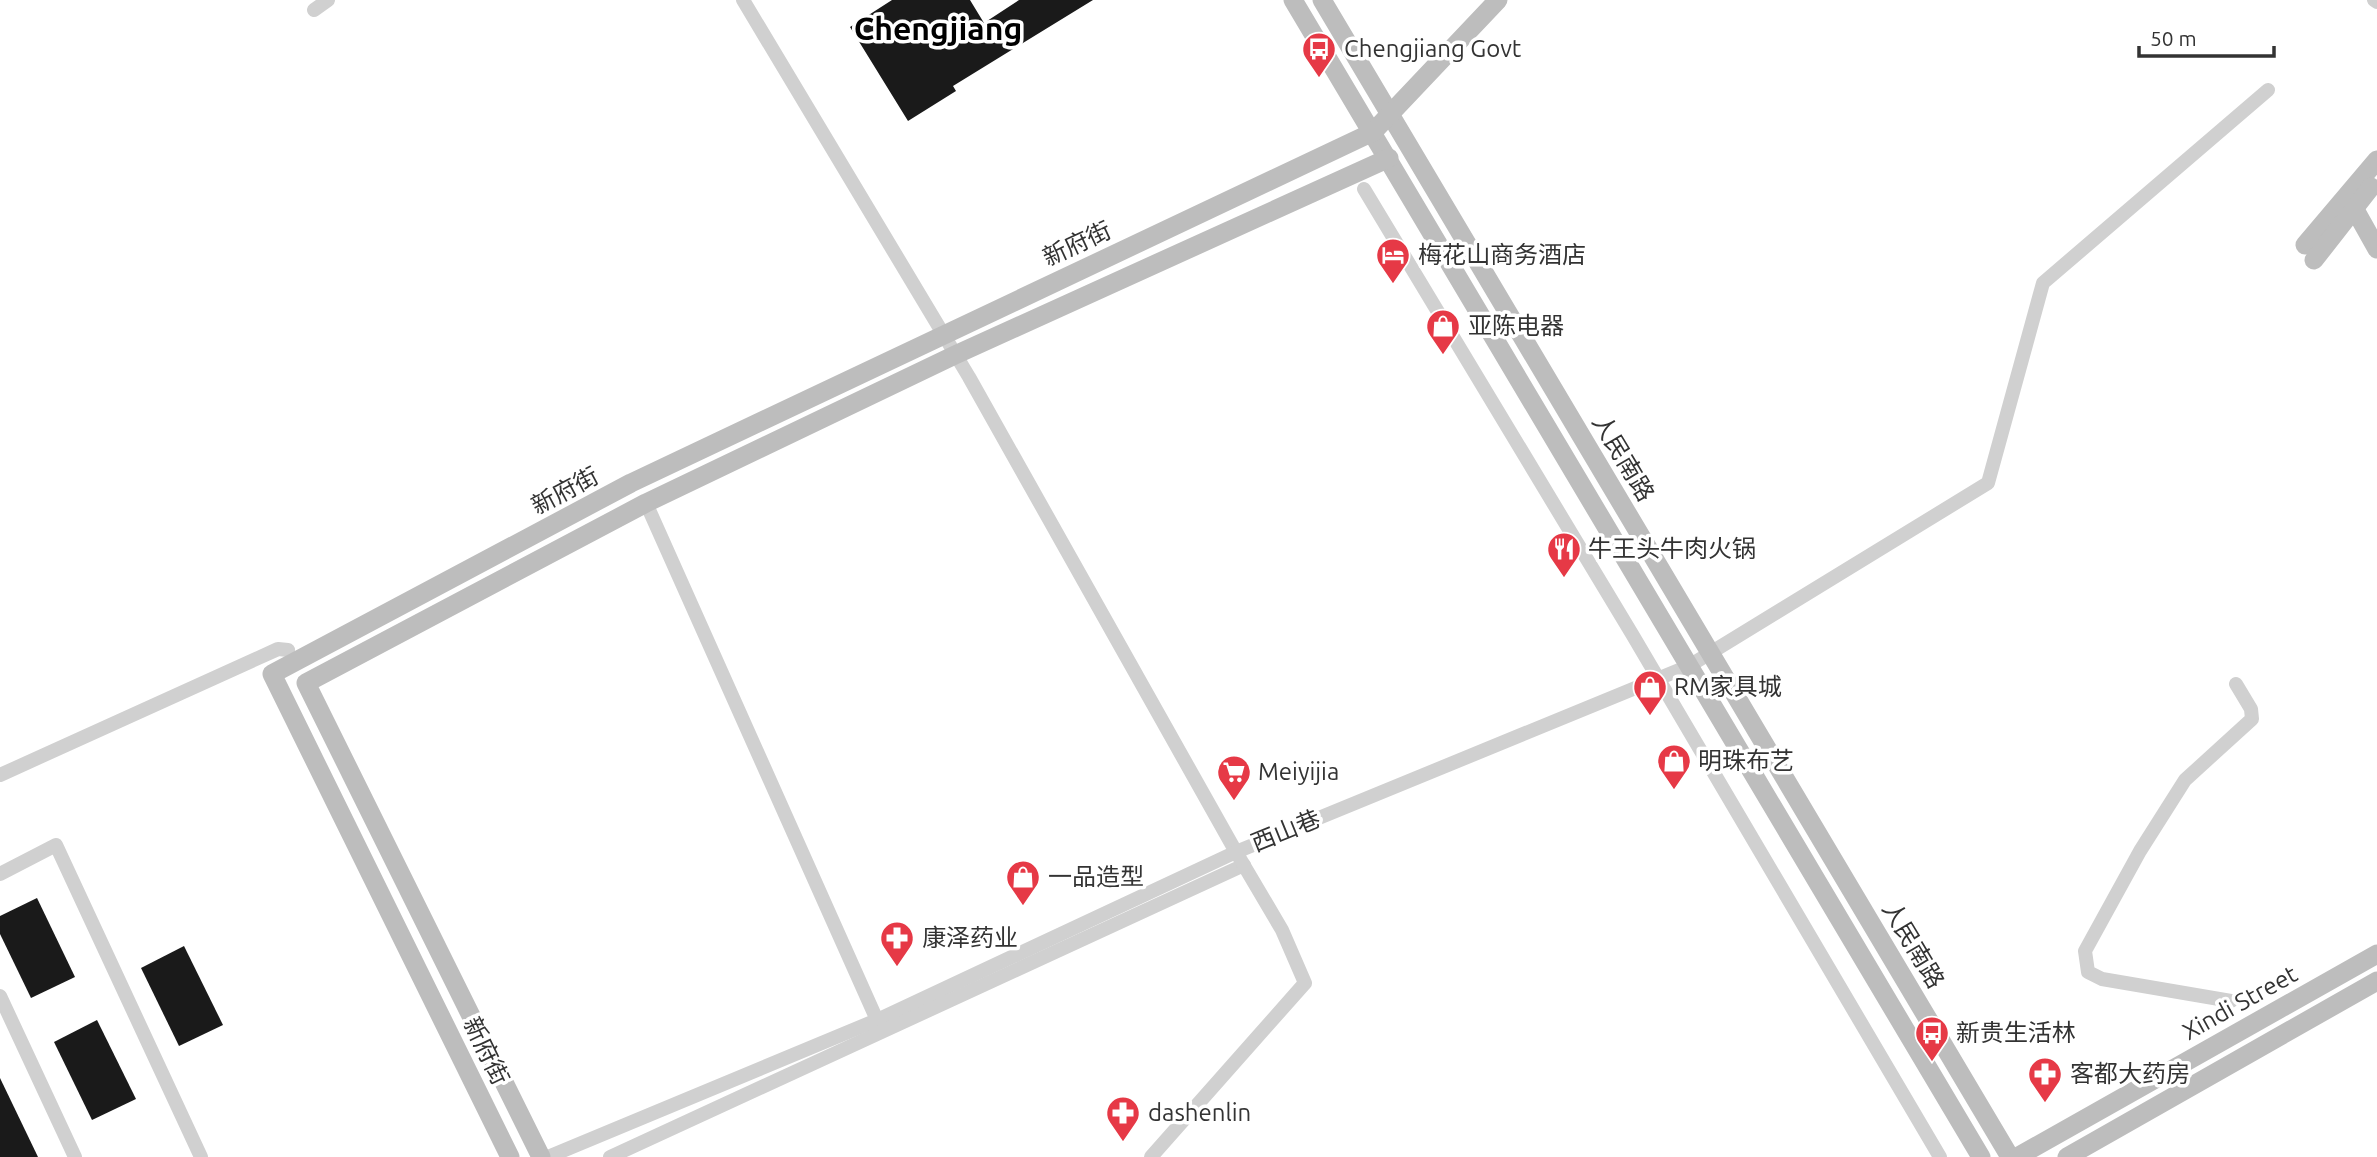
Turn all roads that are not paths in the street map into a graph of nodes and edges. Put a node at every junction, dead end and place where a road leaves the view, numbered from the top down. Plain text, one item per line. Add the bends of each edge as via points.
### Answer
1 (328, 0) edge
2 (743, 0) edge
3 (1293, 0) edge
4 (1322, 0) edge
5 (1498, 0) edge
6 (314, 10) dead end
7 (2268, 90) dead end
8 (1390, 114) junction
9 (1373, 132) junction
10 (1389, 158) junction
11 (2377, 160) edge
12 (1364, 189) dead end
13 (2374, 191) edge
14 (2354, 208) junction
15 (2377, 249) edge
16 (955, 355) junction
17 (646, 503) junction
18 (288, 650) dead end
19 (1710, 653) junction
20 (1689, 666) junction
21 (2236, 684) dead end
22 (0, 775) edge
23 (1236, 852) junction
24 (1244, 865) junction
25 (0, 874) edge
26 (2377, 954) edge
27 (2377, 981) edge
28 (0, 996) edge
29 (2231, 1001) dead end
30 (877, 1020) junction
31 (1162, 1146) junction
32 (75, 1157) edge
33 (201, 1157) edge
34 (510, 1157) edge
35 (541, 1157) edge
36 (548, 1157) edge
37 (610, 1157) edge
38 (1151, 1157) edge
39 (1173, 1157) edge
40 (1940, 1157) edge
41 (1981, 1157) edge
42 (2010, 1157) edge
43 (2017, 1157) edge
44 (2067, 1157) edge

1 - 6 street
2 - 16 street
3 - 9 street, 人民南路
4 - 8 street, 人民南路
5 - 8 street
7 - 19 street, 西山巷 via 2043,283 1988,483
8 - 9 street
8 - 19 street, 人民南路
9 - 10 street, 人民南路
9 - 34 street, 新府街 via 631,483 272,674
10 - 16 street, 新府街
10 - 20 street, 人民南路
11 - 14 street via 2309,253
12 - 40 street
13 - 14 street
14 - 15 street
16 - 17 street, 新府街
16 - 23 street
17 - 30 street
17 - 35 street, 新府街 via 306,683
18 - 22 street via 278,649
19 - 20 street, 西山巷
19 - 42 street, 人民南路
20 - 23 street, 西山巷
20 - 41 street, 人民南路
21 - 29 street via 2252,719 2185,780 2085,951 2088,972 2102,979
23 - 24 street, 西山巷
23 - 30 street
24 - 31 street, 西山巷 via 1282,930 1305,983
24 - 37 street
25 - 33 street via 57,845
26 - 43 street, Xindi Street
27 - 44 street, Xindi Street
28 - 32 street
30 - 36 street
31 - 38 street, 西山巷
31 - 39 street

